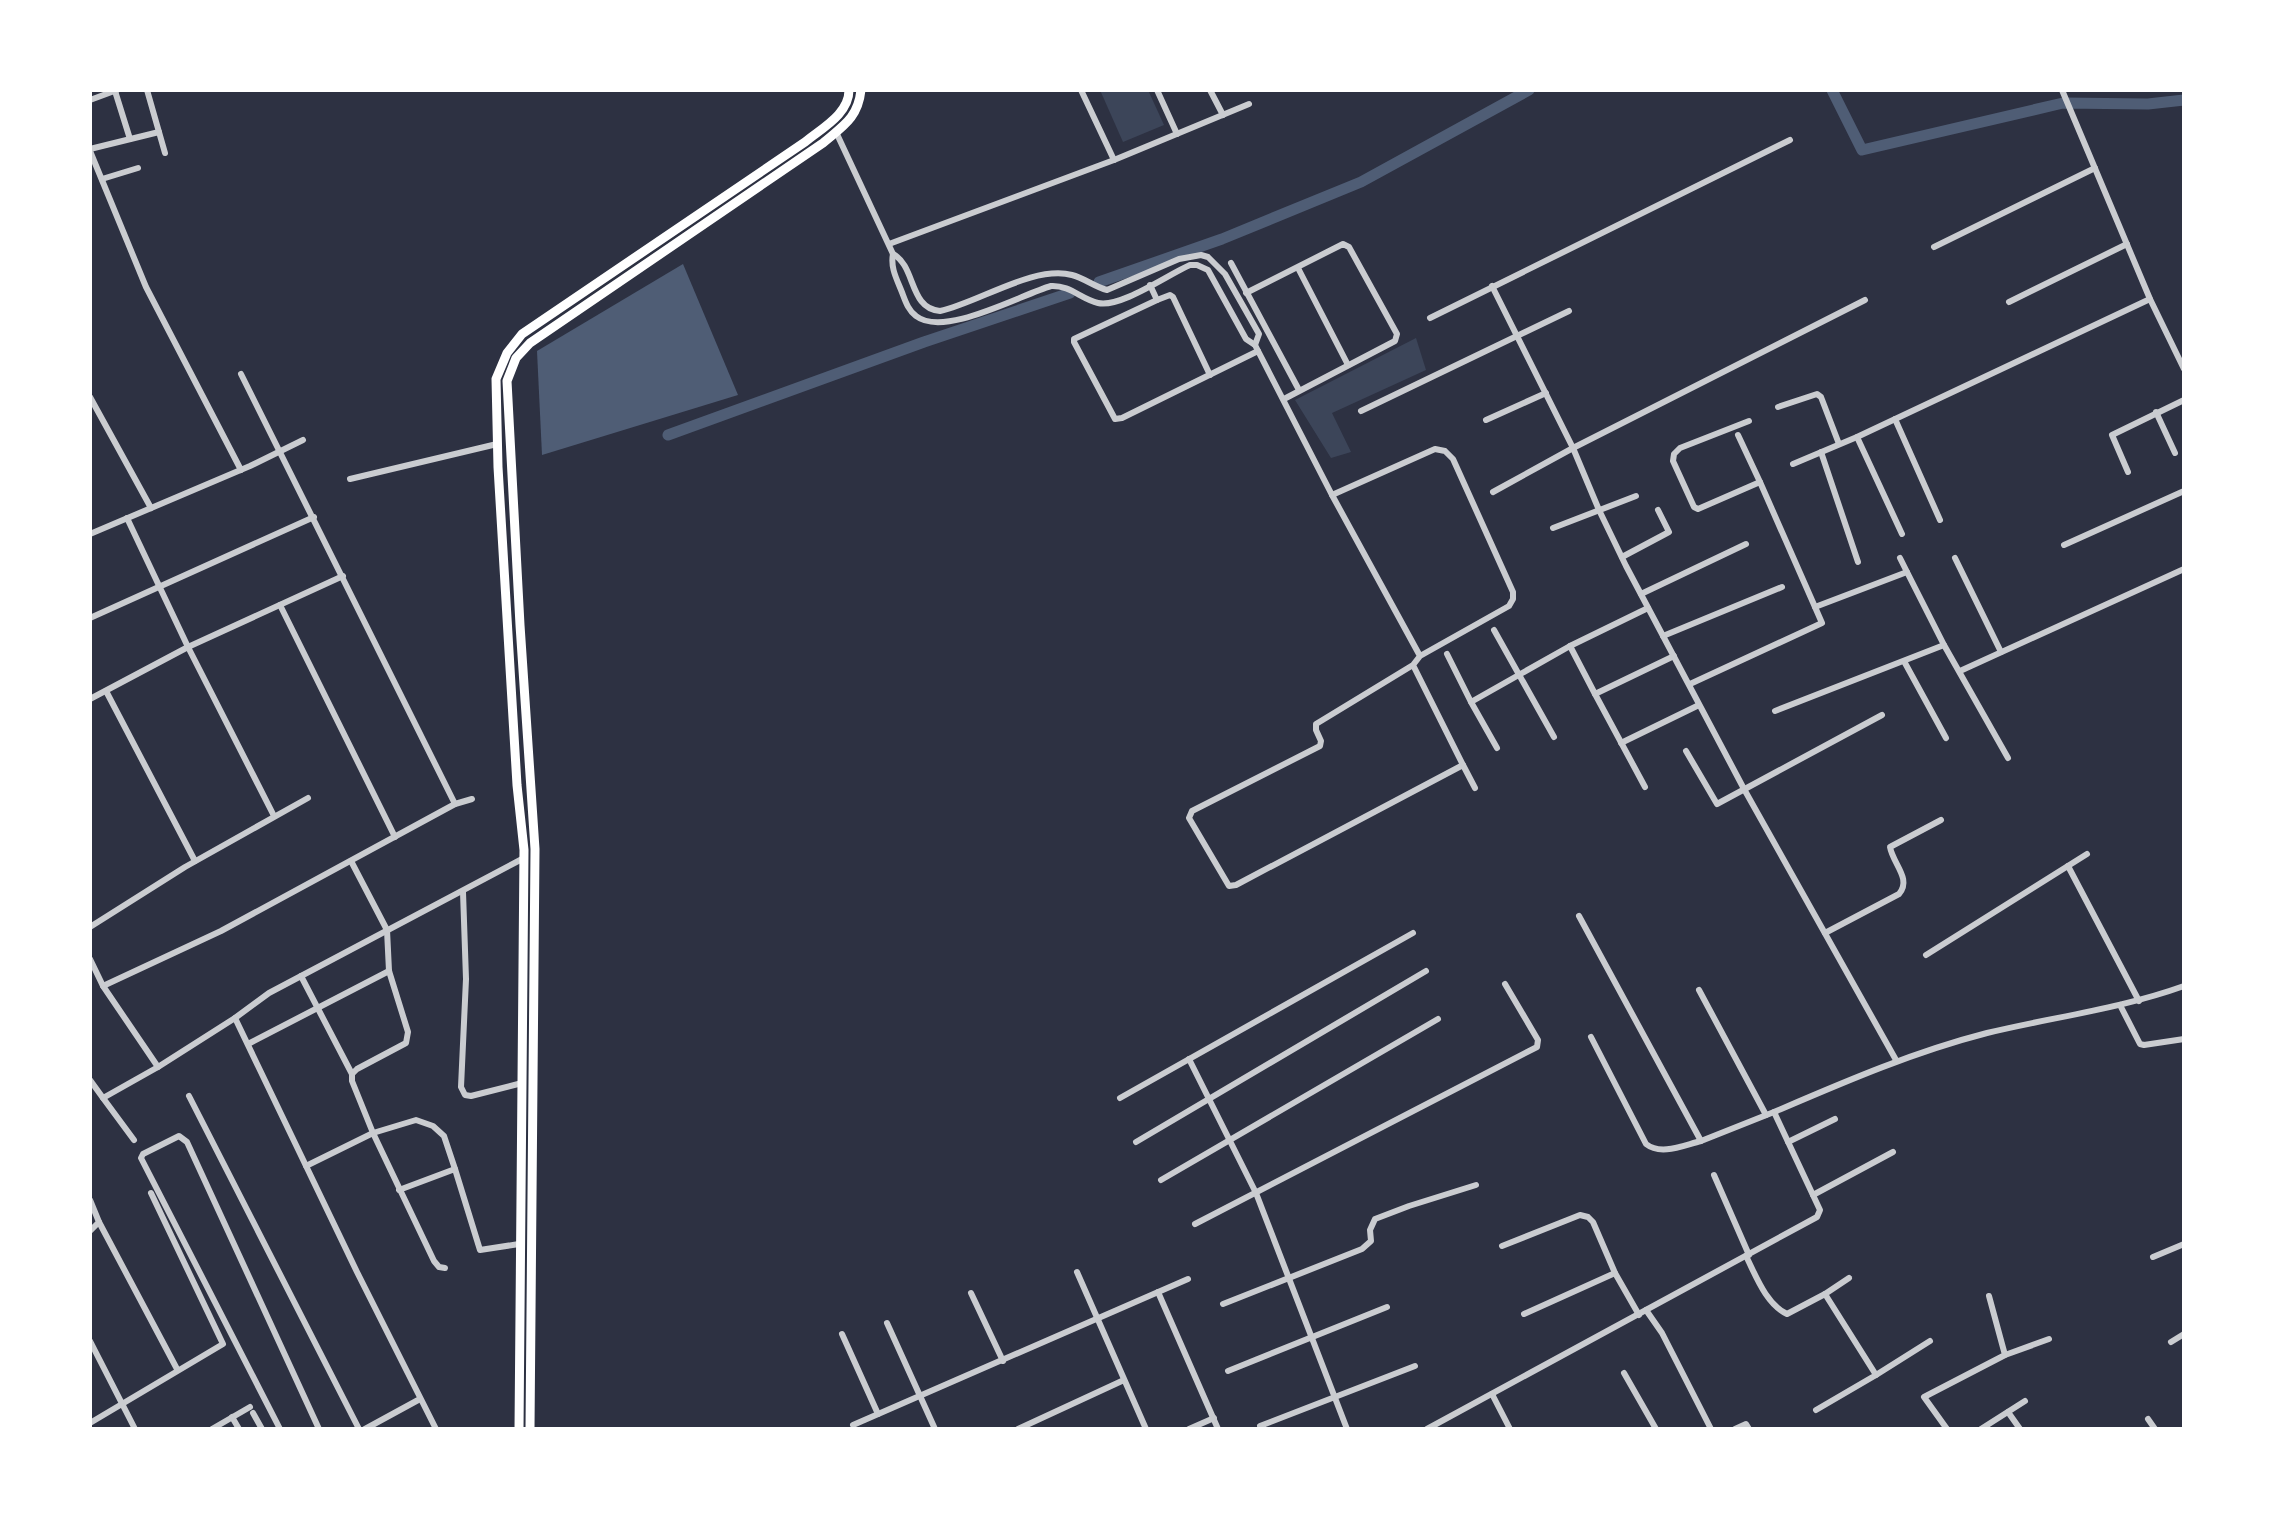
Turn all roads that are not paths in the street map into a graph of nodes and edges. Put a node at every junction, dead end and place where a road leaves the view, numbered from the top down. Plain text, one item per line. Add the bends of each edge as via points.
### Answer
1 (116, 90) edge
2 (147, 90) edge
3 (849, 90) edge
4 (861, 90) edge
5 (1081, 90) edge
6 (1157, 90) edge
7 (1210, 90) edge
8 (2062, 90) edge
9 (90, 100) edge
10 (1249, 104) dead end
11 (1223, 115) junction
12 (159, 132) junction
13 (836, 132) junction
14 (1177, 134) junction
15 (130, 139) junction
16 (1790, 140) dead end
17 (90, 150) edge
18 (165, 153) dead end
19 (1114, 160) junction
20 (138, 168) dead end
21 (2095, 168) junction
22 (102, 179) junction
23 (889, 244) junction
24 (2127, 244) junction
25 (1934, 247) dead end
26 (893, 254) junction
27 (1183, 258) junction
28 (1214, 261) junction
29 (1231, 263) dead end
30 (1186, 267) junction
31 (1298, 268) junction
32 (1208, 270) junction
33 (1050, 275) junction
34 (1150, 285) junction
35 (1051, 286) junction
36 (1492, 286) junction
37 (1107, 290) junction
38 (1246, 293) junction
39 (2150, 299) junction
40 (1157, 300) junction
41 (1865, 300) dead end
42 (2009, 302) dead end
43 (922, 303) junction
44 (1109, 304) junction
45 (954, 307) junction
46 (1245, 307) junction
47 (911, 311) junction
48 (1569, 311) dead end
49 (1233, 314) junction
50 (1430, 318) dead end
51 (957, 320) junction
52 (1517, 338) junction
53 (1256, 348) junction
54 (1348, 365) junction
55 (2184, 369) edge
56 (241, 374) dead end
57 (1210, 375) junction
58 (1299, 390) junction
59 (1546, 393) junction
60 (90, 397) edge
61 (1284, 399) junction
62 (2184, 400) edge
63 (1778, 407) dead end
64 (1361, 411) dead end
65 (2156, 412) junction
66 (1895, 419) junction
67 (1486, 420) dead end
68 (1749, 421) dead end
69 (1738, 435) dead end
70 (1857, 437) junction
71 (303, 440) dead end
72 (497, 444) junction
73 (1839, 444) junction
74 (1573, 448) junction
75 (1821, 452) junction
76 (281, 453) junction
77 (2175, 453) dead end
78 (1793, 464) dead end
79 (241, 470) junction
80 (2128, 472) dead end
81 (350, 479) dead end
82 (1760, 482) junction
83 (2184, 491) edge
84 (1493, 492) dead end
85 (1332, 495) junction
86 (1636, 496) dead end
87 (151, 508) junction
88 (1599, 510) junction
89 (1658, 510) dead end
90 (314, 517) junction
91 (127, 518) junction
92 (1940, 520) dead end
93 (1553, 528) dead end
94 (90, 534) edge
95 (1902, 534) dead end
96 (1746, 544) dead end
97 (2064, 545) dead end
98 (1622, 557) junction
99 (1900, 558) dead end
100 (1955, 558) dead end
101 (1858, 562) dead end
102 (2184, 569) edge
103 (1907, 572) junction
104 (343, 576) junction
105 (159, 586) junction
106 (1782, 587) dead end
107 (1641, 594) junction
108 (280, 605) junction
109 (1815, 607) junction
110 (1648, 608) junction
111 (90, 618) edge
112 (1494, 630) dead end
113 (1663, 636) junction
114 (1944, 645) junction
115 (1570, 646) junction
116 (188, 647) junction
117 (2001, 652) junction
118 (1447, 654) dead end
119 (1420, 656) junction
120 (1674, 656) junction
121 (1905, 663) junction
122 (1413, 665) junction
123 (1960, 671) junction
124 (1518, 675) junction
125 (1690, 684) junction
126 (106, 691) junction
127 (1595, 694) junction
128 (90, 699) edge
129 (1471, 702) junction
130 (1699, 705) junction
131 (1775, 711) dead end
132 (1882, 715) dead end
133 (1554, 737) dead end
134 (1946, 738) dead end
135 (1621, 743) junction
136 (1497, 748) dead end
137 (1686, 751) dead end
138 (2008, 758) dead end
139 (1463, 765) junction
140 (1645, 787) dead end
141 (1475, 788) dead end
142 (1744, 789) junction
143 (308, 798) dead end
144 (472, 799) dead end
145 (455, 804) junction
146 (1717, 804) junction
147 (1723, 814) dead end
148 (274, 816) junction
149 (1941, 820) dead end
150 (395, 837) junction
151 (2087, 854) dead end
152 (535, 856) junction
153 (524, 858) junction
154 (195, 861) junction
155 (351, 861) junction
156 (2068, 866) junction
157 (463, 892) junction
158 (1579, 916) dead end
159 (90, 927) edge
160 (387, 930) junction
161 (1413, 933) dead end
162 (1825, 933) junction
163 (1926, 955) dead end
164 (90, 959) edge
165 (389, 971) junction
166 (1426, 971) dead end
167 (301, 976) junction
168 (1505, 984) dead end
169 (103, 986) junction
170 (2184, 986) edge
171 (1699, 990) dead end
172 (2139, 1001) junction
173 (2120, 1005) junction
174 (317, 1008) junction
175 (235, 1018) junction
176 (1438, 1019) dead end
177 (1591, 1037) dead end
178 (2184, 1039) edge
179 (248, 1044) junction
180 (529, 1052) junction
181 (1189, 1059) junction
182 (1896, 1060) junction
183 (158, 1067) junction
184 (352, 1074) junction
185 (90, 1080) edge
186 (522, 1083) junction
187 (189, 1096) dead end
188 (103, 1098) junction
189 (1120, 1098) dead end
190 (1208, 1098) junction
191 (1774, 1112) junction
192 (1766, 1115) junction
193 (1835, 1119) dead end
194 (373, 1133) junction
195 (134, 1140) dead end
196 (1230, 1140) junction
197 (1701, 1141) junction
198 (1136, 1142) dead end
199 (1788, 1142) junction
200 (1893, 1152) dead end
201 (306, 1166) junction
202 (455, 1169) junction
203 (1714, 1175) dead end
204 (1161, 1180) dead end
205 (1476, 1185) dead end
206 (399, 1190) junction
207 (151, 1193) dead end
208 (1256, 1193) junction
209 (1813, 1195) junction
210 (90, 1200) edge
211 (99, 1222) junction
212 (1195, 1224) dead end
213 (90, 1231) edge
214 (519, 1244) junction
215 (2184, 1244) edge
216 (1502, 1246) dead end
217 (1748, 1255) junction
218 (2153, 1257) dead end
219 (445, 1268) dead end
220 (1077, 1272) dead end
221 (1615, 1273) junction
222 (1287, 1277) junction
223 (1849, 1278) dead end
224 (1188, 1279) dead end
225 (1158, 1292) junction
226 (971, 1293) dead end
227 (1825, 1294) junction
228 (1989, 1296) dead end
229 (1223, 1304) dead end
230 (1387, 1307) dead end
231 (1646, 1310) junction
232 (1524, 1314) dead end
233 (1639, 1315) junction
234 (1098, 1319) junction
235 (887, 1323) dead end
236 (842, 1334) dead end
237 (2184, 1334) edge
238 (1311, 1337) junction
239 (2049, 1339) dead end
240 (90, 1341) edge
241 (1930, 1341) dead end
242 (2171, 1342) dead end
243 (2005, 1355) junction
244 (1003, 1361) junction
245 (1415, 1366) dead end
246 (177, 1369) junction
247 (1228, 1371) dead end
248 (1624, 1373) dead end
249 (1876, 1375) junction
250 (1124, 1380) junction
251 (1492, 1394) junction
252 (1334, 1396) junction
253 (920, 1397) junction
254 (420, 1399) junction
255 (2025, 1401) dead end
256 (122, 1403) junction
257 (1816, 1410) dead end
258 (2008, 1412) junction
259 (878, 1414) junction
260 (232, 1417) junction
261 (1214, 1418) junction
262 (2148, 1419) dead end
263 (90, 1423) edge
264 (853, 1425) dead end
265 (1260, 1426) dead end
266 (135, 1429) edge
267 (212, 1429) edge
268 (239, 1429) edge
269 (262, 1429) edge
270 (280, 1429) edge
271 (319, 1429) edge
272 (362, 1429) edge
273 (436, 1429) edge
274 (519, 1429) edge
275 (530, 1429) edge
276 (935, 1429) edge
277 (1018, 1429) edge
278 (1146, 1429) edge
279 (1189, 1429) edge
280 (1218, 1429) edge
281 (1347, 1429) edge
282 (1427, 1429) edge
283 (1510, 1429) edge
284 (1656, 1429) edge
285 (1711, 1429) edge
286 (1735, 1429) edge
287 (1749, 1429) edge
288 (1947, 1429) edge
289 (1981, 1429) edge
290 (2020, 1429) edge
291 (2155, 1429) edge

1 - 9 street
1 - 15 street
2 - 12 street
3 - 72 main road via 843,111 805,142 522,334 496,379
4 - 13 main road via 859,107
5 - 19 street
6 - 14 street
7 - 11 street
8 - 21 street
10 - 11 street
11 - 14 street
12 - 15 street
12 - 18 street
13 - 23 street
13 - 152 main road via 530,343 516,358 507,381
14 - 19 street
15 - 17 street
16 - 36 street
17 - 22 street
19 - 23 street
20 - 22 street
21 - 24 street
21 - 25 street
22 - 79 street via 146,287
23 - 26 street
24 - 39 street
24 - 42 street
26 - 43 street via 903,259
26 - 47 street via 891,265
27 - 28 street via 1201,255
27 - 30 street
27 - 37 street
28 - 32 street
28 - 46 street
29 - 38 street
30 - 32 street
30 - 34 street
31 - 38 street
31 - 54 street
31 - 54 street via 1343,244 1349,247 1391,320 1395,341
32 - 49 street
33 - 35 street
33 - 37 street via 1071,275
33 - 45 street
34 - 40 street
34 - 44 street
35 - 44 street
35 - 51 street
36 - 50 street
36 - 52 street
37 - 44 street
38 - 58 street
39 - 55 street
39 - 66 street
40 - 57 street via 1173,297
40 - 57 street via 1074,339 1111,414 1122,418
41 - 74 street
43 - 45 street via 933,311
43 - 47 street
45 - 51 street
46 - 49 street
46 - 53 street via 1259,334
47 - 51 street via 935,323
48 - 52 street
49 - 53 street
52 - 59 street
52 - 64 street
53 - 57 street
53 - 61 street
54 - 58 street
56 - 76 street
58 - 61 street
59 - 67 street
59 - 74 street
60 - 87 street
61 - 85 street
62 - 65 street
63 - 73 street via 1817,394
65 - 77 street
65 - 80 street via 2112,435
66 - 70 street
66 - 92 street
68 - 82 street via 1680,448 1673,461 1696,508
69 - 82 street
70 - 73 street
70 - 95 street
71 - 76 street
72 - 81 street
72 - 153 main road
73 - 75 street
74 - 84 street
74 - 88 street
75 - 78 street
75 - 101 street
76 - 79 street
76 - 90 street
79 - 87 street
82 - 109 street
83 - 97 street
85 - 119 street
85 - 119 street via 1435,449 1453,459 1513,599
86 - 88 street
87 - 91 street
88 - 93 street
88 - 98 street
89 - 98 street via 1669,532
90 - 104 street
90 - 105 street
91 - 94 street
91 - 105 street
96 - 107 street
98 - 107 street
99 - 103 street
100 - 117 street
102 - 117 street
103 - 109 street
103 - 114 street
104 - 108 street
104 - 145 street
105 - 111 street
105 - 116 street
106 - 113 street
107 - 110 street
108 - 116 street
108 - 150 street
109 - 125 street via 1822,623
110 - 113 street
110 - 115 street
112 - 124 street
113 - 120 street
114 - 121 street
114 - 123 street
115 - 124 street
115 - 127 street
116 - 126 street
116 - 148 street
117 - 123 street
118 - 129 street
119 - 122 street
120 - 125 street
120 - 127 street
121 - 131 street
121 - 134 street
122 - 139 street
122 - 139 street via 1316,724 1320,746 1192,811 1189,818 1225,883 1236,885
123 - 138 street
124 - 129 street
124 - 133 street
125 - 130 street
126 - 128 street
126 - 154 street
127 - 135 street
129 - 136 street
130 - 135 street
130 - 142 street
132 - 142 street
135 - 140 street
137 - 146 street
139 - 141 street
142 - 146 street
142 - 162 street
143 - 148 street
144 - 145 street
145 - 150 street
146 - 147 street
148 - 154 street
149 - 162 street via 1890,847 1905,880 1899,894
150 - 155 street
151 - 156 street
152 - 153 street
152 - 180 main road
153 - 157 street
153 - 180 main road
154 - 159 street
155 - 160 street
155 - 169 street
156 - 163 street
156 - 172 street
157 - 160 street
157 - 186 street via 461,1087 471,1096
158 - 197 street
160 - 165 street
160 - 167 street
161 - 181 street
162 - 182 street
164 - 169 street
165 - 174 street
165 - 184 street via 408,1040
166 - 190 street
167 - 174 street
167 - 175 street
168 - 208 street via 1538,1040 1537,1047
169 - 183 street
170 - 172 street
171 - 192 street
172 - 173 street
173 - 178 street via 2140,1044
173 - 182 street via 1987,1033
174 - 179 street
174 - 184 street
175 - 179 street
175 - 183 street
176 - 196 street
177 - 197 street via 1651,1149
179 - 201 street
180 - 186 main road
180 - 275 main road
181 - 189 street
181 - 190 street
182 - 191 street
183 - 188 street
184 - 194 street
185 - 188 street
186 - 214 main road
187 - 272 street
188 - 195 street
190 - 196 street
190 - 198 street
191 - 192 street
191 - 199 street
192 - 197 street
193 - 199 street
194 - 201 street
194 - 202 street via 416,1120 433,1126 444,1136
194 - 206 street
196 - 204 street
196 - 208 street
199 - 209 street
200 - 209 street
201 - 254 street
202 - 206 street
202 - 214 street via 480,1250
203 - 217 street
205 - 222 street via 1375,1219 1368,1246
206 - 219 street via 434,1261
207 - 246 street via 223,1344
208 - 212 street
208 - 222 street
209 - 217 street via 1820,1210 1817,1217
210 - 211 street
211 - 213 street
211 - 246 street
214 - 274 main road
215 - 218 street
216 - 221 street via 1580,1215 1593,1222
217 - 227 street via 1778,1310 1787,1314
217 - 231 street
220 - 234 street
221 - 232 street
221 - 233 street
222 - 229 street
222 - 238 street
223 - 227 street
224 - 225 street
225 - 234 street
225 - 261 street
226 - 244 street
227 - 249 street
228 - 243 street
230 - 238 street
231 - 233 street
231 - 285 street
233 - 251 street
234 - 244 street
234 - 250 street
235 - 253 street
236 - 259 street
237 - 242 street
238 - 247 street
238 - 252 street
239 - 243 street
240 - 256 street
241 - 249 street
243 - 288 street via 1924,1397
244 - 253 street
245 - 252 street
246 - 256 street
248 - 284 street
249 - 257 street
250 - 277 street
250 - 278 street
251 - 282 street
251 - 283 street
252 - 265 street
252 - 281 street
253 - 259 street
253 - 276 street
254 - 272 street
254 - 273 street
255 - 258 street
256 - 263 street
256 - 266 street
258 - 289 street
258 - 290 street
259 - 264 street
260 - 267 street
260 - 268 street
260 - 269 street via 251,1410
261 - 279 street
261 - 280 street
262 - 291 street
270 - 271 street via 141,1158 179,1136 187,1142
286 - 287 street via 1746,1424

